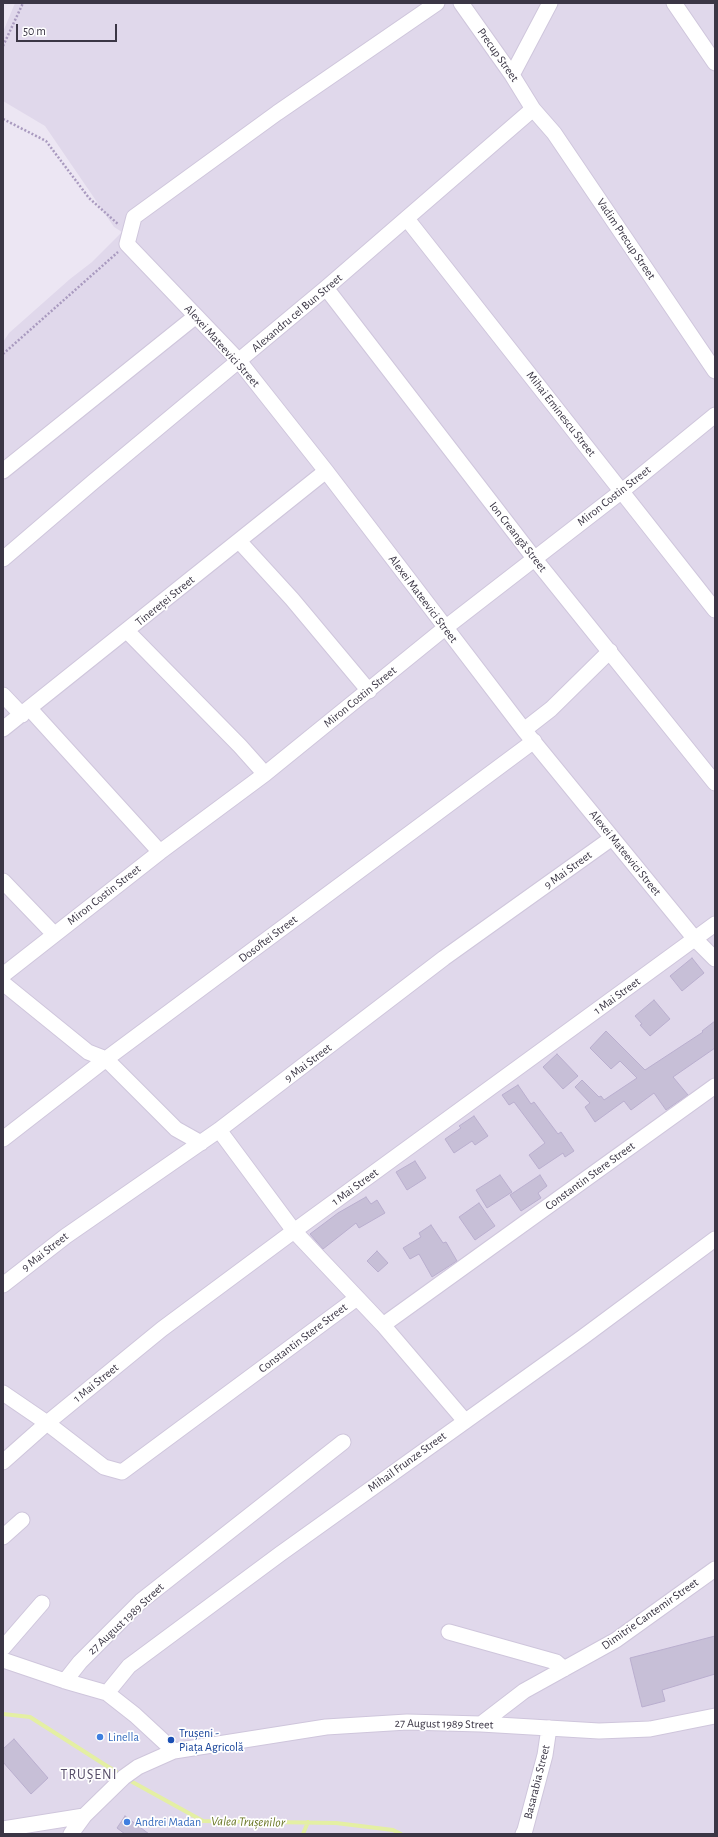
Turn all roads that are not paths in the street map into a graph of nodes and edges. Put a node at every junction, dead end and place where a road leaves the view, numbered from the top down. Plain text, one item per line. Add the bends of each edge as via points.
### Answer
1 (437, 3) edge
2 (461, 3) edge
3 (550, 3) edge
4 (674, 3) edge
5 (715, 63) edge
6 (512, 75) junction
7 (533, 109) junction
8 (407, 219) junction
9 (326, 288) junction
10 (196, 316) junction
11 (239, 361) junction
12 (715, 371) edge
13 (715, 415) edge
14 (3, 471) edge
15 (326, 471) junction
16 (622, 491) junction
17 (239, 541) junction
18 (534, 558) junction
19 (3, 559) edge
20 (715, 610) edge
21 (445, 628) junction
22 (127, 631) junction
23 (610, 651) junction
24 (369, 691) junction
25 (3, 695) edge
26 (26, 712) junction
27 (3, 730) edge
28 (529, 736) junction
29 (265, 774) junction
30 (715, 782) edge
31 (612, 838) junction
32 (160, 852) junction
33 (3, 881) edge
34 (715, 924) edge
35 (54, 934) junction
36 (695, 939) junction
37 (715, 960) edge
38 (3, 976) edge
39 (3, 983) edge
40 (106, 1059) junction
41 (715, 1086) edge
42 (219, 1130) junction
43 (3, 1139) edge
44 (201, 1144) junction
45 (294, 1231) junction
46 (715, 1239) edge
47 (3, 1285) edge
48 (357, 1298) junction
49 (383, 1325) junction
50 (3, 1393) edge
51 (465, 1421) junction
52 (47, 1423) junction
53 (342, 1442) dead end
54 (3, 1462) edge
55 (22, 1520) dead end
56 (3, 1537) edge
57 (715, 1569) edge
58 (42, 1603) dead end
59 (449, 1632) dead end
60 (3, 1648) edge
61 (3, 1660) edge
62 (564, 1669) junction
63 (65, 1681) junction
64 (106, 1693) junction
65 (715, 1716) edge
66 (481, 1724) junction
67 (549, 1728) junction
68 (174, 1751) junction
69 (84, 1816) junction
70 (3, 1829) edge
71 (71, 1834) edge
72 (522, 1834) edge

1 - 10 street, Alexei Mateevici Street via 277,113 134,217 128,239
2 - 6 street, Precup Street
3 - 6 street
4 - 5 street
6 - 7 street, Precup Street
7 - 8 street, Alexandru cel Bun Street
7 - 12 street, Vadim Precup Street via 554,133
8 - 9 street, Alexandru cel Bun Street
8 - 16 street, Mihai Eminescu Street
9 - 11 street, Alexandru cel Bun Street
9 - 18 street, Ion Creangă Street
10 - 11 street, Alexei Mateevici Street
10 - 14 street
11 - 15 street, Alexei Mateevici Street
11 - 19 street, Alexandru cel Bun Street
13 - 16 street, Miron Costin Street
15 - 17 street, Tinereței Street
15 - 21 street, Alexei Mateevici Street
16 - 18 street, Miron Costin Street
16 - 20 street, Mihai Eminescu Street
17 - 22 street, Tinereței Street
17 - 24 street via 292,599
18 - 21 street, Miron Costin Street
18 - 23 street, Ion Creangă Street
21 - 24 street, Miron Costin Street
21 - 28 street, Alexei Mateevici Street
22 - 26 street, Tinereței Street
22 - 29 street
23 - 28 street, Dosoftei Street via 551,709
23 - 30 street, Ion Creangă Street
24 - 29 street, Miron Costin Street
25 - 26 street
26 - 27 street, Tinereței Street
26 - 32 street
28 - 31 street, Alexei Mateevici Street
28 - 40 street, Dosoftei Street
29 - 32 street, Miron Costin Street
31 - 36 street, Alexei Mateevici Street
31 - 42 street, 9 Mai Street via 444,958
32 - 35 street, Miron Costin Street
33 - 35 street
34 - 36 street, 1 Mai Street
35 - 38 street, Miron Costin Street
36 - 37 street, Alexei Mateevici Street
36 - 45 street, 1 Mai Street
39 - 40 street via 88,1052
40 - 43 street, Dosoftei Street
40 - 44 street via 176,1129
41 - 49 street, Constantin Stere Street
42 - 44 street, 9 Mai Street
42 - 45 street
44 - 47 street, 9 Mai Street via 66,1236
45 - 48 street
45 - 52 street, 1 Mai Street via 162,1329
46 - 51 street, Mihail Frunze Street
48 - 49 street, Constantin Stere Street
48 - 52 street, Constantin Stere Street via 122,1472 104,1467
49 - 51 street
50 - 52 street, Constantin Stere Street
51 - 64 street, Mihail Frunze Street via 286,1549 129,1666
52 - 54 street, 1 Mai Street
53 - 63 street, 27 August 1989 Street via 141,1601 80,1662
55 - 56 street
57 - 62 street, Dimitrie Cantemir Street via 616,1640
58 - 60 street
59 - 62 street via 556,1662
61 - 63 street
62 - 66 street, Dimitrie Cantemir Street via 524,1691
63 - 64 street
64 - 68 street via 135,1715
65 - 67 street, 27 August 1989 Street via 650,1729 599,1731
66 - 67 street, 27 August 1989 Street
66 - 68 street, 27 August 1989 Street via 407,1722 326,1727
67 - 72 street, Basarabia Street via 545,1755
68 - 69 street, 27 August 1989 Street via 133,1771
69 - 70 street
69 - 71 street, 27 August 1989 Street

